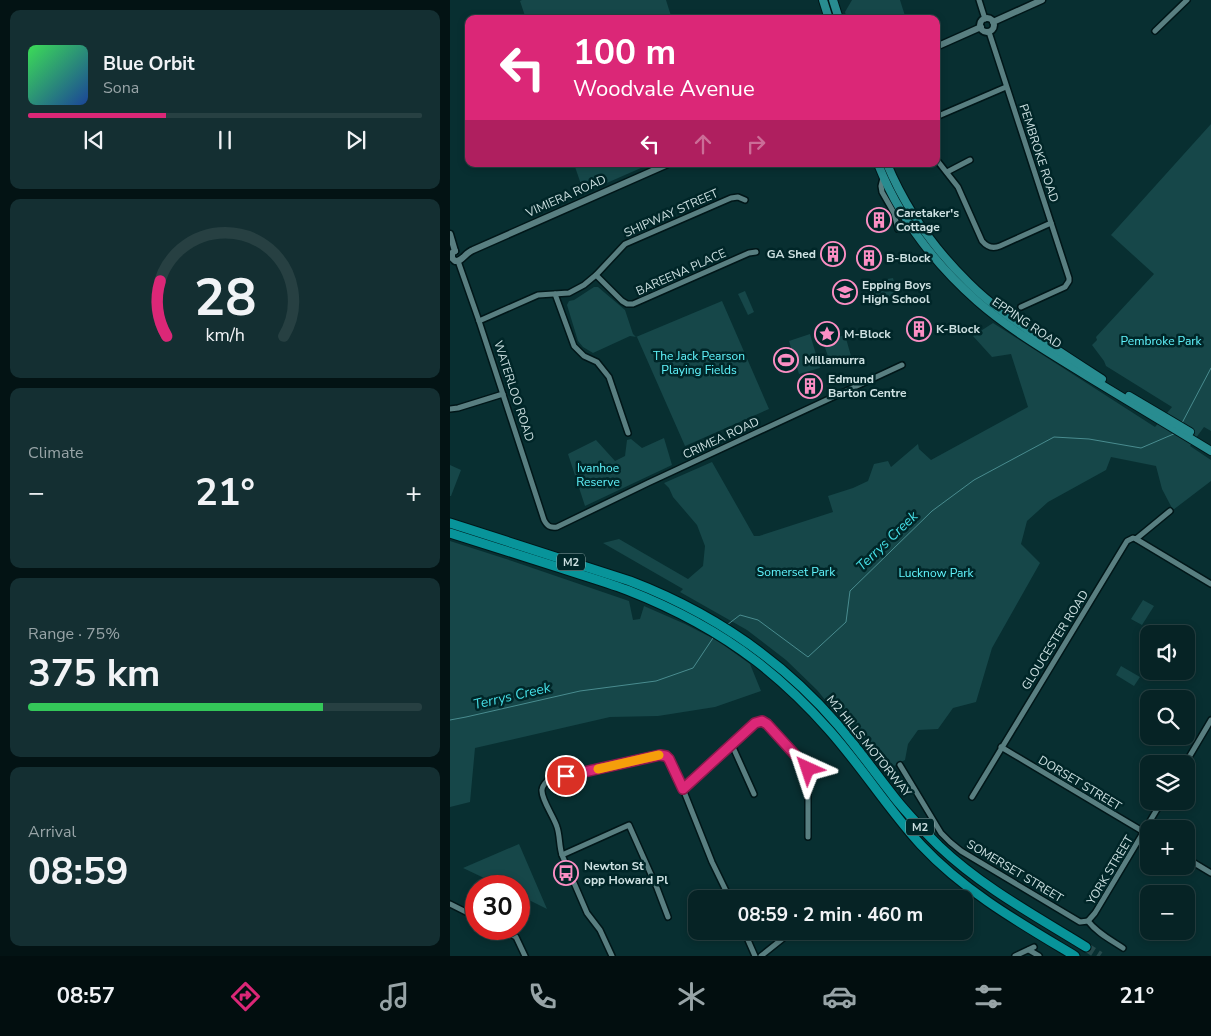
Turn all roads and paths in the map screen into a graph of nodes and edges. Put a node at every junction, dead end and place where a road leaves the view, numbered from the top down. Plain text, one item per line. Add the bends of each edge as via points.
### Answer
1 (823, 0) edge
2 (833, 0) edge
3 (979, 0) edge
4 (1042, 0) edge
5 (1187, 0) edge
6 (828, 15) edge
7 (838, 15) edge
8 (985, 19) junction
9 (993, 22) junction
10 (981, 27) junction
11 (1155, 31) dead end
12 (989, 32) junction
13 (940, 45) edge
14 (1006, 87) junction
15 (940, 115) edge
16 (970, 160) dead end
17 (940, 164) edge
18 (661, 167) edge
19 (879, 167) edge
20 (888, 167) edge
21 (947, 172) junction
22 (883, 177) junction
23 (745, 200) dead end
24 (1051, 223) junction
25 (898, 228) dead end
26 (450, 234) edge
27 (756, 252) dead end
28 (455, 257) edge
29 (596, 275) junction
30 (555, 294) junction
31 (1021, 307) dead end
32 (479, 321) junction
33 (902, 365) dead end
34 (503, 394) junction
35 (450, 410) edge
36 (1160, 418) junction
37 (628, 433) dead end
38 (1199, 440) junction
39 (1211, 445) edge
40 (1211, 451) edge
41 (1170, 511) dead end
42 (450, 523) edge
43 (549, 526) joint
44 (450, 533) edge
45 (1136, 539) junction
46 (1211, 584) edge
47 (1211, 720) edge
48 (1209, 728) edge
49 (732, 745) junction
50 (1001, 747) junction
51 (1191, 755) edge
52 (900, 765) dead end
53 (683, 789) junction
54 (754, 794) dead end
55 (972, 796) dead end
56 (1140, 830) edge
57 (808, 837) dead end
58 (1140, 843) edge
59 (562, 854) junction
60 (1195, 863) edge
61 (1211, 872) edge
62 (726, 890) edge
63 (450, 904) edge
64 (465, 912) edge
65 (668, 917) dead end
66 (1088, 922) junction
67 (517, 940) edge
68 (748, 940) edge
69 (781, 940) edge
70 (1086, 947) tunnel mouth
71 (1123, 948) dead end
72 (525, 956) edge
73 (612, 956) edge
74 (755, 956) edge
75 (761, 956) edge
76 (1015, 956) edge
77 (1039, 956) edge
78 (1075, 956) edge

1 - 6 main road
2 - 7 main road
3 - 8 street
4 - 9 street
5 - 11 street
8 - 9 street
8 - 10 street
9 - 12 street via 994,28
10 - 12 street
10 - 13 street
12 - 14 street, PEMBROKE ROAD
14 - 15 street
14 - 24 street, PEMBROKE ROAD
16 - 21 street
17 - 21 street
18 - 28 street, VIMIERA ROAD
19 - 22 main road, EPPING ROAD
20 - 36 main road, EPPING ROAD via 923,230 969,284 1006,315
21 - 24 street via 961,192 982,241 988,246 996,248
22 - 25 street via 882,192
22 - 36 main road, EPPING ROAD via 923,243 948,274 978,302 1016,331
23 - 29 street, SHIPWAY STREET via 731,198 625,244
24 - 31 street, PEMBROKE ROAD via 1069,281 1065,287
26 - 28 street, WATERLOO ROAD
27 - 29 street, BAREENA PLACE via 633,304 622,301
28 - 32 street, WATERLOO ROAD
29 - 30 street, SHIPWAY STREET via 569,293
30 - 32 street, SHIPWAY STREET via 538,295
30 - 37 street via 574,346 597,362 609,377
32 - 34 street, WATERLOO ROAD
33 - 43 street, CRIMEA ROAD via 590,512 557,527
34 - 35 street
34 - 43 street, WATERLOO ROAD via 544,520
36 - 38 main road, EPPING ROAD
38 - 39 main road, EPPING ROAD
38 - 40 main road, EPPING ROAD
41 - 45 street, GLOUCESTER ROAD
42 - 70 highway, M2 HILLS MOTORWAY / M2 via 630,581 690,607 728,629 786,672 819,704 901,806 941,848 979,879
44 - 78 highway, M2 HILLS MOTORWAY / M2 via 626,590 686,616 722,637 755,660 813,712 907,830 939,862 1003,913
45 - 46 street
45 - 50 street, GLOUCESTER ROAD via 1127,541
47 - 48 street
48 - 51 street
49 - 53 street
49 - 54 street
49 - 57 street via 755,723 762,721 808,769
50 - 55 street, GLOUCESTER ROAD
50 - 56 street, DORSET STREET
52 - 66 street, SOMERSET STREET via 950,842 1080,922
53 - 59 street via 669,759 660,755 548,780 542,790 543,796 557,827
53 - 62 street
58 - 66 street, YORK STREET
59 - 65 street via 629,825
59 - 73 street via 587,913 600,930
60 - 61 street
63 - 64 street
66 - 71 street, SOMERSET STREET
67 - 72 street
68 - 74 street
69 - 75 street
76 - 77 street via 1031,949

